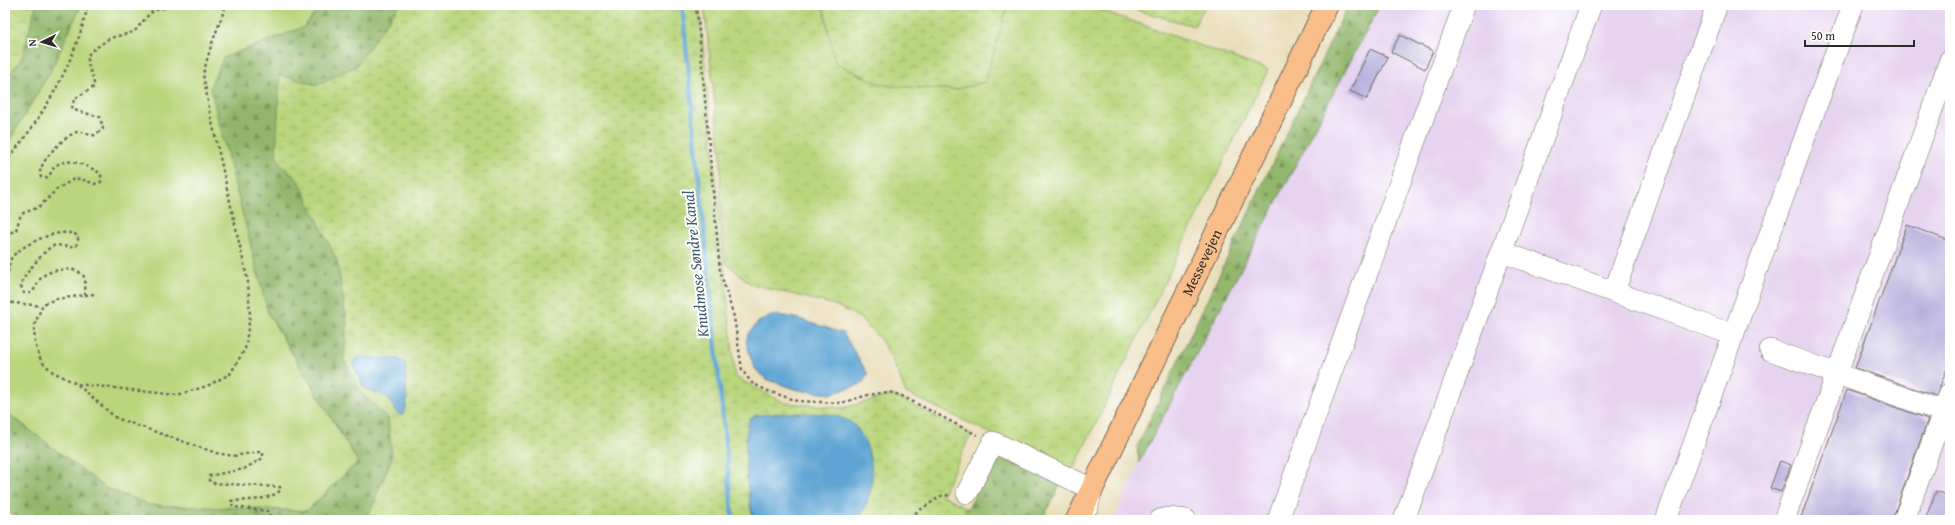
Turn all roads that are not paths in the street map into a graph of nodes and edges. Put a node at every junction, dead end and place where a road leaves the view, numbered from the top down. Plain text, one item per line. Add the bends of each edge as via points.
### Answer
1 (1327, 5) edge
2 (1464, 5) edge
3 (1592, 5) edge
4 (1717, 5) edge
5 (1853, 5) edge
6 (1950, 60) edge
7 (1502, 252) junction
8 (1614, 292) junction
9 (1734, 335) junction
10 (1770, 350) dead end
11 (1837, 374) junction
12 (1948, 406) edge
13 (1092, 489) junction
14 (967, 493) road end
15 (1077, 520) edge
16 (1084, 520) edge
17 (1160, 520) edge
18 (1186, 520) edge
19 (1278, 520) edge
20 (1404, 520) edge
21 (1666, 520) edge
22 (1784, 520) edge
23 (1904, 520) edge

1 - 13 main road, Messevejen
2 - 19 lane
3 - 7 lane
4 - 8 lane
5 - 9 lane
6 - 11 lane
7 - 8 lane
7 - 20 lane
8 - 9 lane
9 - 21 lane
10 - 11 lane
11 - 12 lane
11 - 22 lane
12 - 23 lane
13 - 14 lane via 993,442
13 - 15 main road, Messevejen
13 - 16 lane
17 - 18 lane

